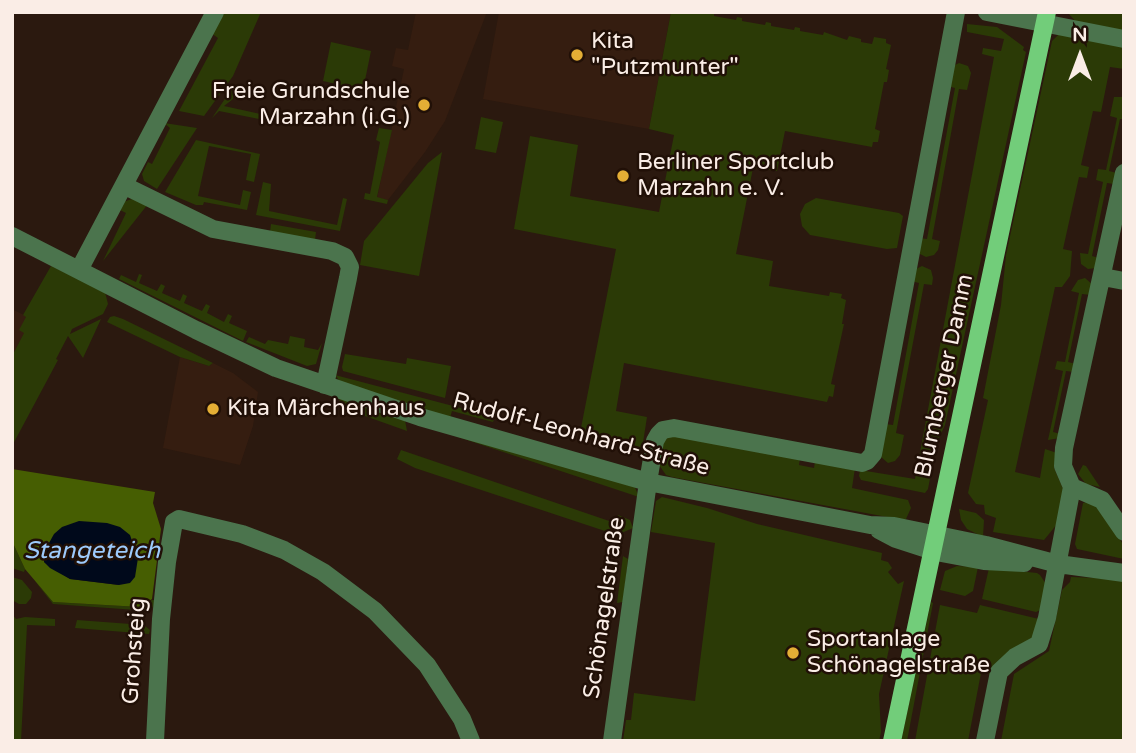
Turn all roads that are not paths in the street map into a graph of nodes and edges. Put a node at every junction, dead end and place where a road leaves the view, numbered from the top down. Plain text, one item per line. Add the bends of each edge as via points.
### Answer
1 (215, 12) edge
2 (956, 12) edge
3 (987, 12) edge
4 (1046, 17) edge
5 (1124, 38) edge
6 (1124, 173) edge
7 (125, 186) junction
8 (12, 236) edge
9 (79, 270) junction
10 (1103, 277) junction
11 (1124, 281) edge
12 (325, 385) junction
13 (648, 482) junction
14 (1072, 487) junction
15 (1124, 532) edge
16 (934, 543) junction
17 (1058, 564) junction
18 (1124, 573) edge
19 (155, 741) edge
20 (471, 741) edge
21 (612, 741) edge
22 (891, 741) edge
23 (985, 741) edge

1 - 7 street
2 - 13 street via 873,454 862,463 668,429 655,441
3 - 4 street
4 - 5 street
4 - 16 main road, Blumberger Damm
6 - 10 street
7 - 9 street
7 - 12 street via 214,229 345,257 350,267
8 - 9 street, Rudolf-Leonhard-Straße
9 - 12 street, Rudolf-Leonhard-Straße via 234,349
10 - 11 street
10 - 14 street via 1063,457
12 - 13 street, Rudolf-Leonhard-Straße
13 - 16 street, Rudolf-Leonhard-Straße via 870,526 896,539
13 - 21 street, Schönagelstraße
14 - 15 street via 1102,500
14 - 17 street
16 - 17 street, Rudolf-Leonhard-Straße via 984,561
16 - 22 main road, Blumberger Damm
17 - 18 street, Rudolf-Leonhard-Straße
17 - 23 street via 1039,644 1015,656 999,672
19 - 20 street, Grohsteig via 167,562 174,522 179,519 242,534 297,557 379,614 419,656 462,719

